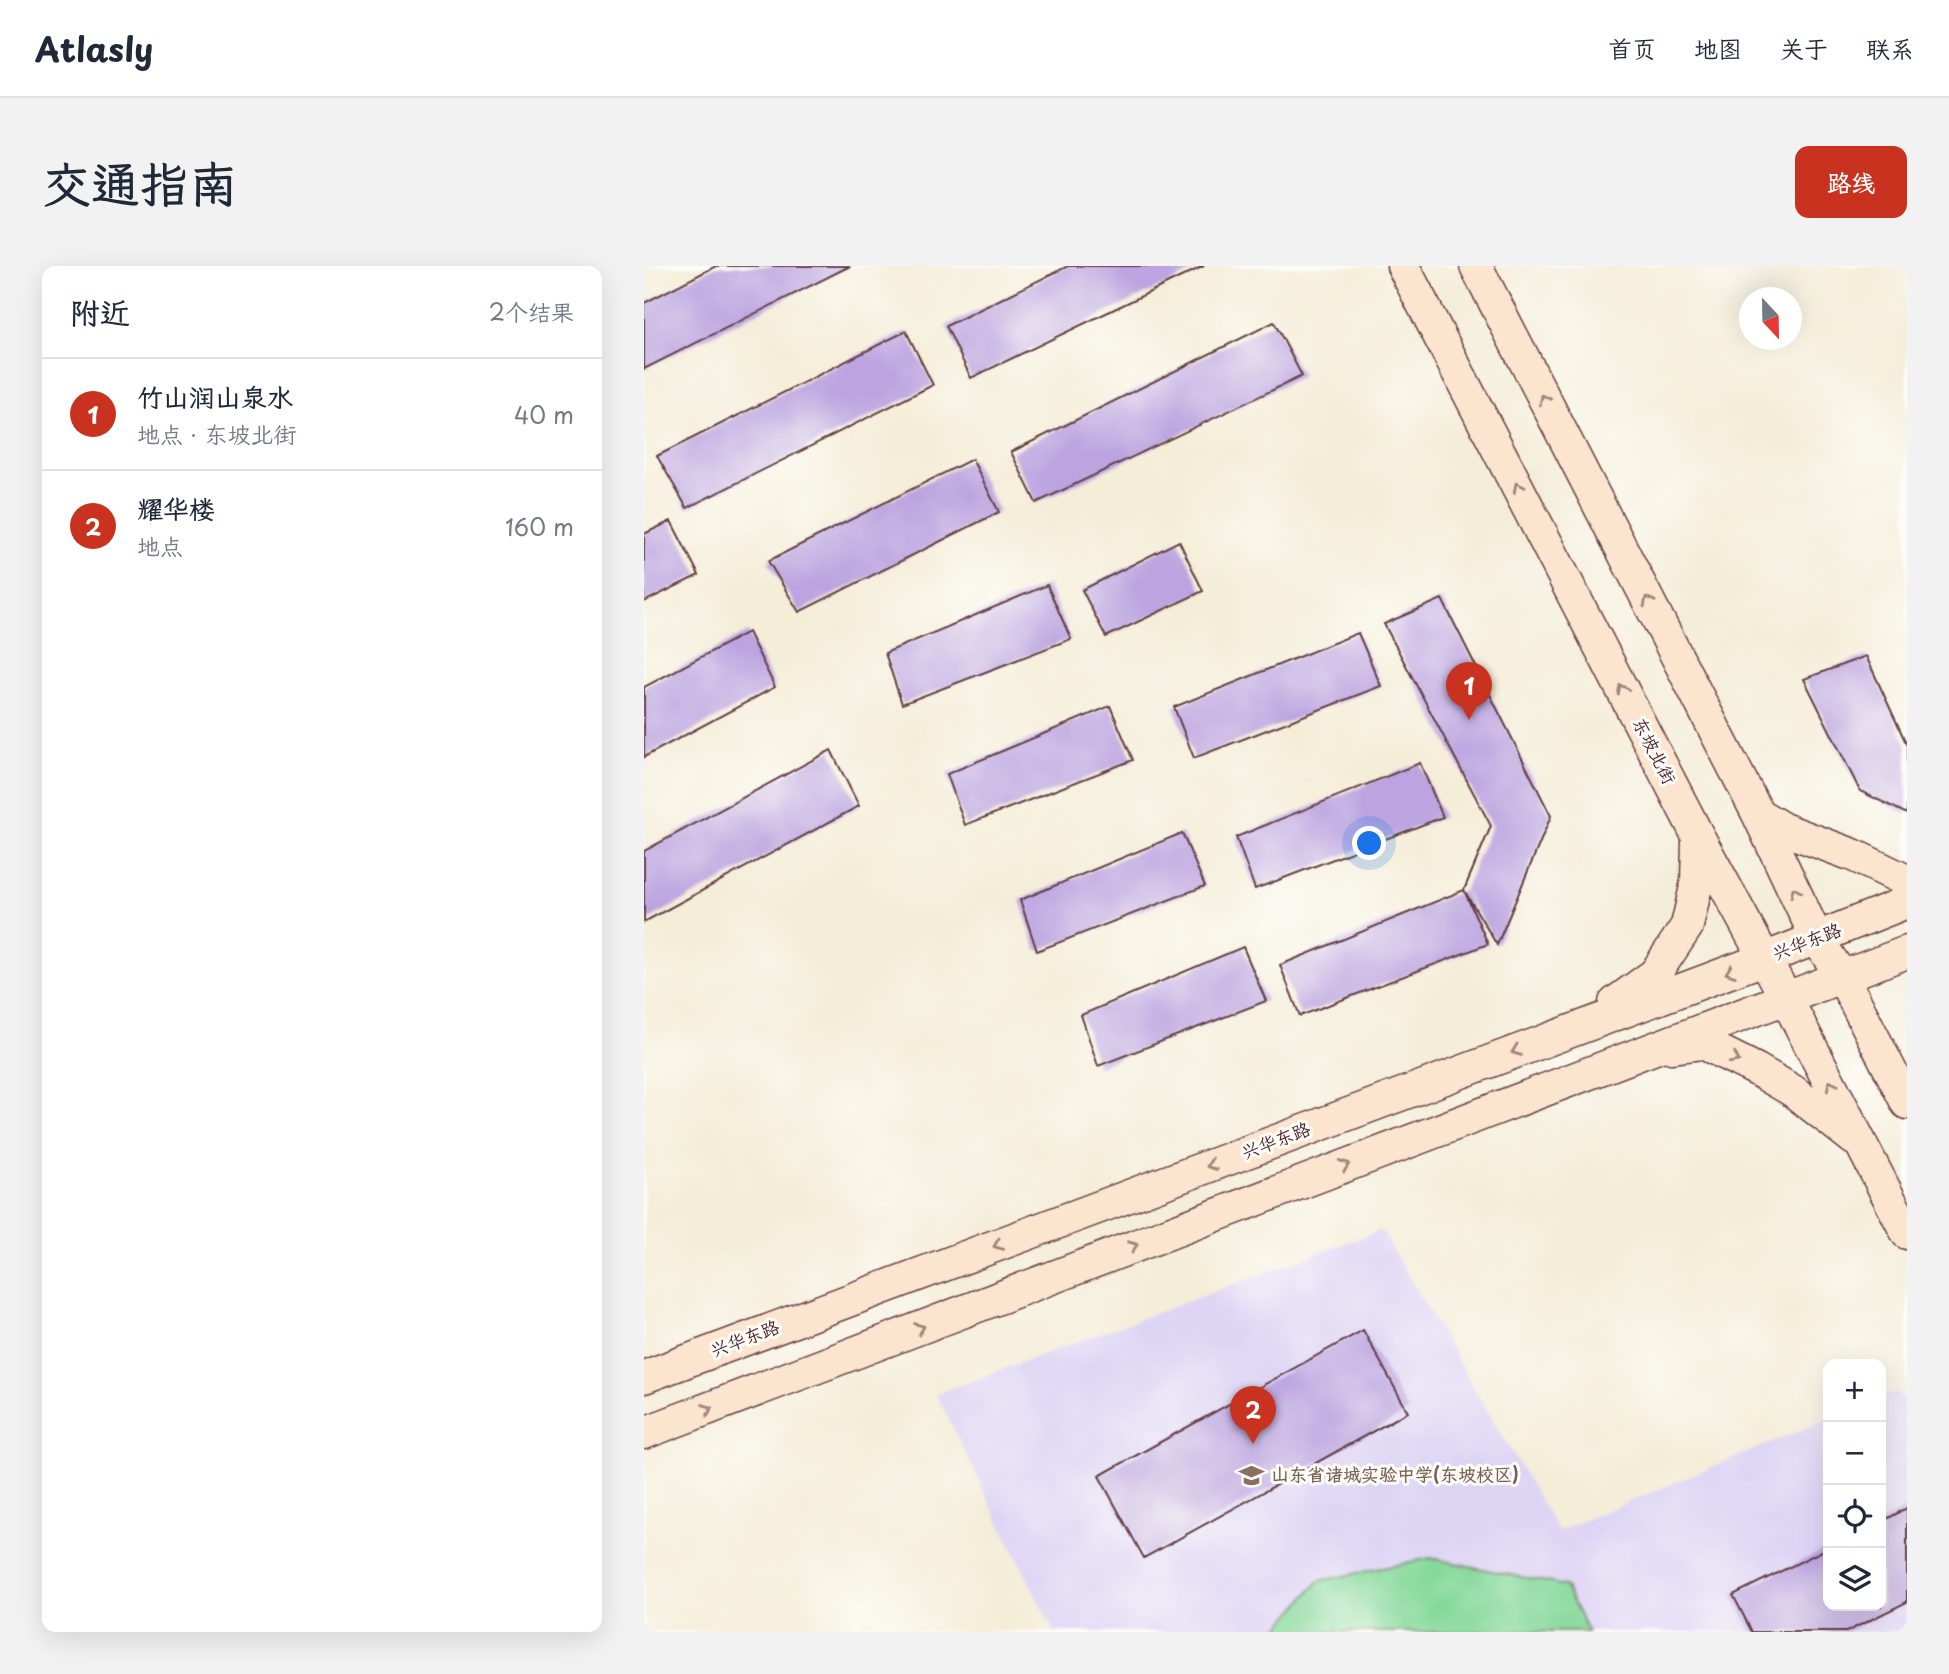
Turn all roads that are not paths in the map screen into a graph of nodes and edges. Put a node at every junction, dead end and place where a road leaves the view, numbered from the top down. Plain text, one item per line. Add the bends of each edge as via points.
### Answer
1 (1403, 266) edge
2 (1476, 266) edge
3 (1758, 814) junction
4 (1698, 836) junction
5 (1907, 880) edge
6 (1907, 902) edge
7 (1817, 939) junction
8 (1907, 952) edge
9 (1764, 959) junction
10 (1843, 978) junction
11 (1786, 998) junction
12 (1587, 1024) junction
13 (1647, 1050) junction
14 (1907, 1103) edge
15 (1863, 1145) junction
16 (1907, 1233) edge
17 (644, 1377) edge
18 (644, 1433) edge

4 -> 1 main road, 东坡北街
3 -> 2 main road
3 - 5 main road via 1783,829
7 -> 3 main road
4 - 9 main road, 东坡北街
4 - 12 main road via 1697,882 1687,926 1655,974
6 - 7 main road, 兴华东路
7 - 9 main road, 兴华东路
7 - 10 main road
8 - 10 main road
9 - 11 main road, 东坡北街
9 -> 12 main road, 兴华东路
10 - 11 main road
10 - 14 main road
11 - 13 main road
15 -> 11 main road, 东坡北街
12 -> 17 main road, 兴华东路
13 -> 15 main road via 1703,1043 1793,1091
18 -> 13 main road
15 - 16 main road, 东坡北街

